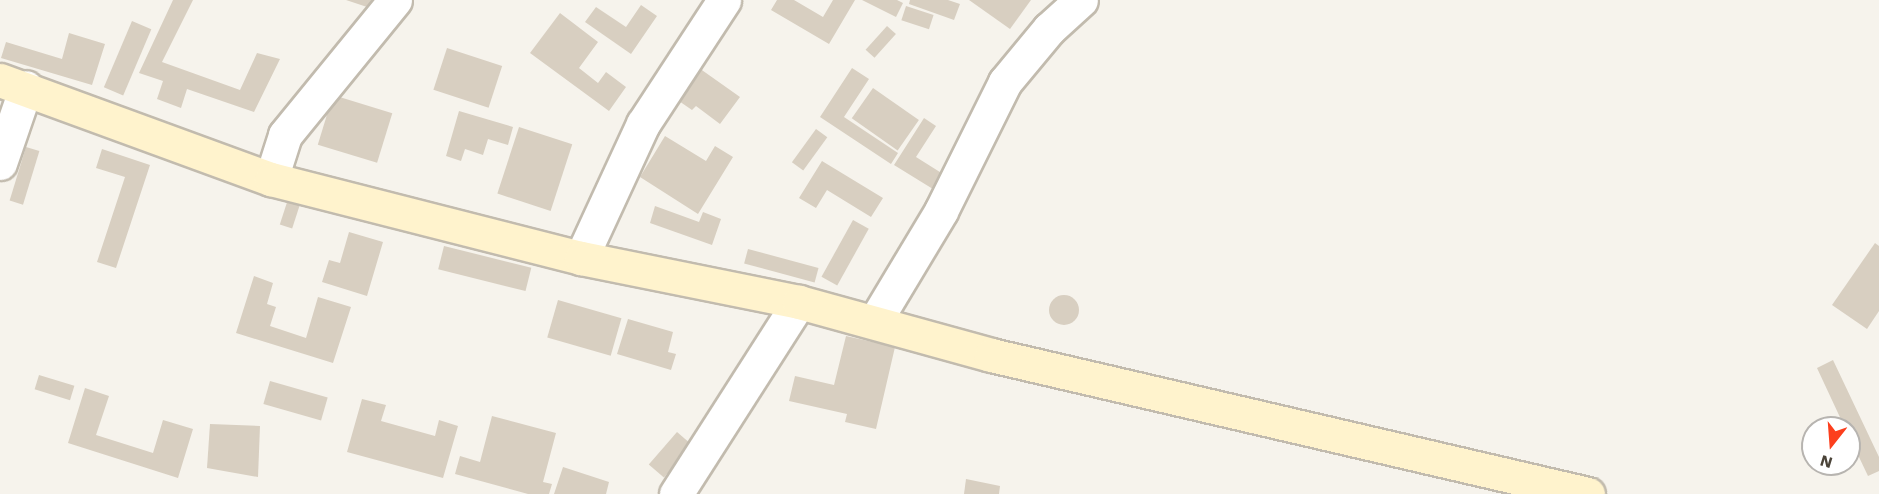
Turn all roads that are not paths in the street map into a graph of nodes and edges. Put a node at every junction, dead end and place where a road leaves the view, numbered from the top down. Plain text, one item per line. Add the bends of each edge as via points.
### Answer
1 (395, 0) edge
2 (724, 0) edge
3 (1081, 0) edge
4 (13, 83) edge
5 (0, 163) edge
6 (272, 178) junction
7 (581, 258) junction
8 (799, 302) junction
9 (875, 321) junction
10 (676, 494) edge
11 (1588, 494) edge

1 - 6 street via 285,135
2 - 7 street via 643,124
3 - 9 street via 1049,29 1005,82 941,211
4 - 5 street
4 - 6 street
6 - 7 street
7 - 8 street
8 - 9 street
8 - 10 street
9 - 11 street via 991,355

